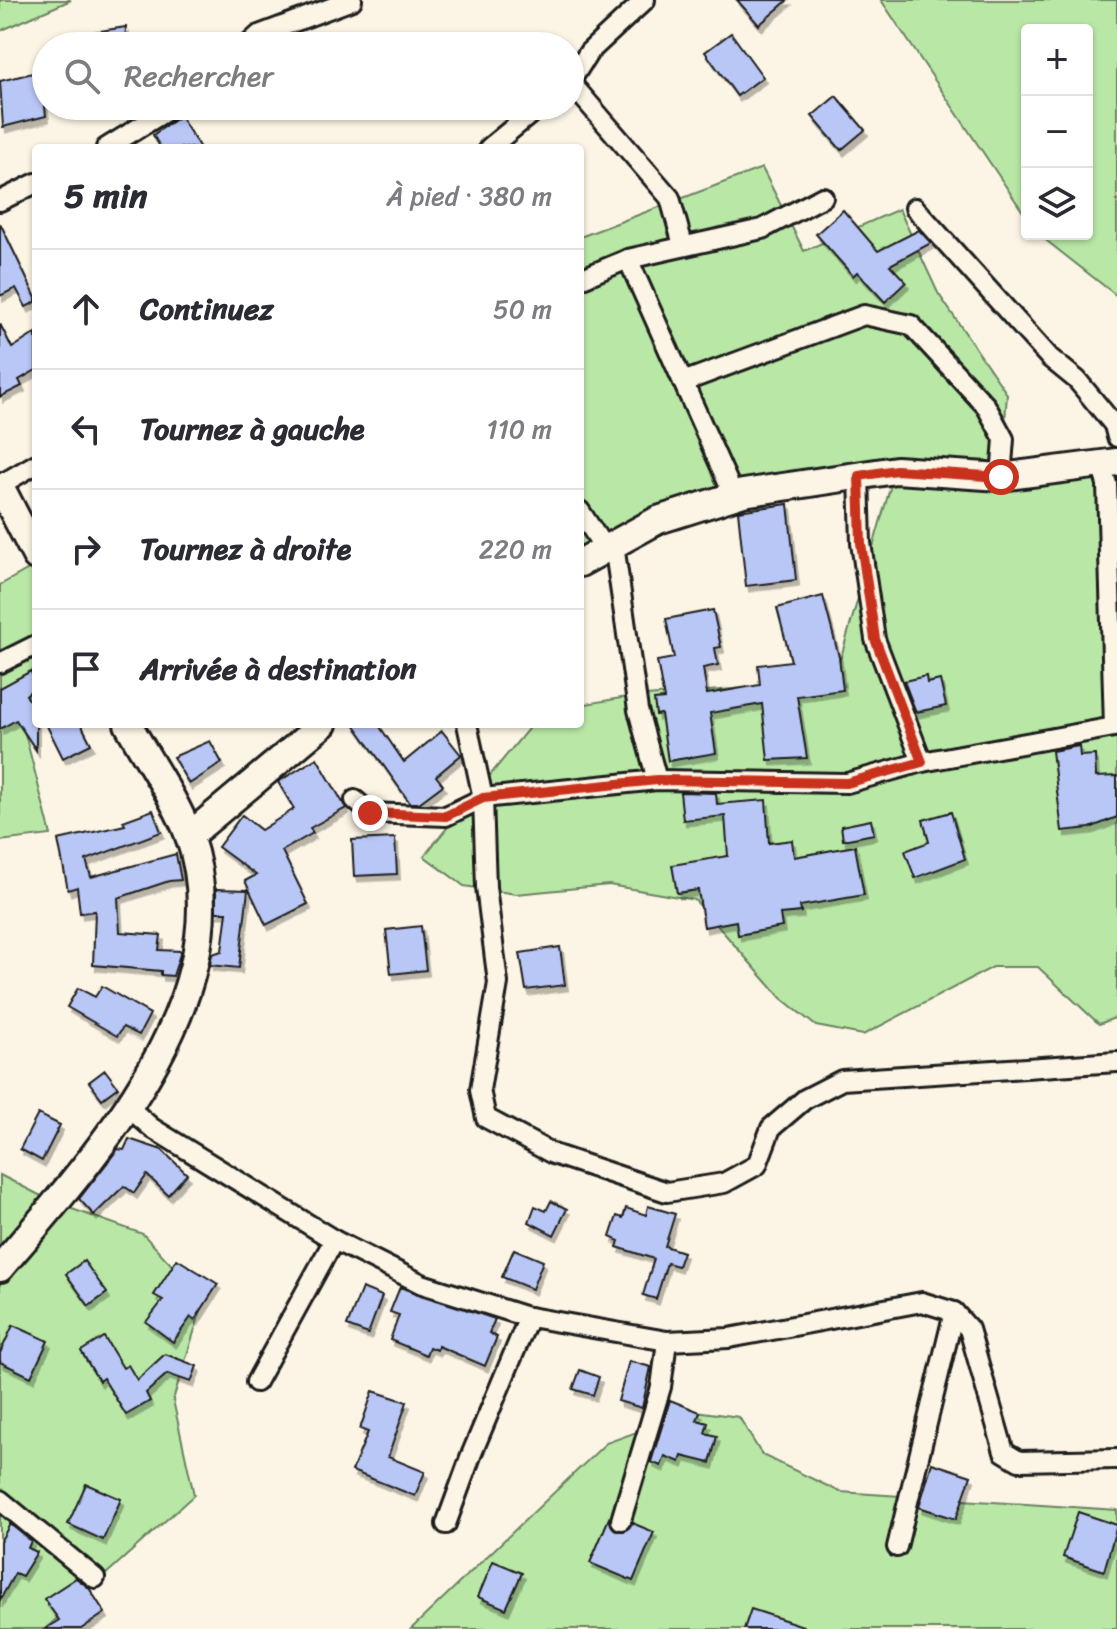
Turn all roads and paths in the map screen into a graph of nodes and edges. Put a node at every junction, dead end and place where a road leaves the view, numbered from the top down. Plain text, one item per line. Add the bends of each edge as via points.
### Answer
1 (352, 0) edge
2 (645, 0) edge
3 (267, 32) edge
4 (584, 60) edge
5 (584, 98) edge
6 (151, 120) edge
7 (523, 120) edge
8 (112, 144) edge
9 (494, 144) edge
10 (32, 185) edge
11 (823, 197) dead end
12 (0, 201) edge
13 (915, 208) dead end
14 (683, 245) junction
15 (628, 259) junction
16 (584, 277) edge
17 (683, 382) junction
18 (1117, 437) edge
19 (1109, 464) edge
20 (32, 466) edge
21 (859, 476) junction
22 (1001, 477) junction
23 (0, 486) edge
24 (734, 496) junction
25 (584, 516) edge
26 (609, 547) junction
27 (32, 548) edge
28 (584, 561) edge
29 (32, 647) edge
30 (0, 663) edge
31 (130, 728) edge
32 (318, 728) edge
33 (468, 728) edge
34 (922, 762) junction
35 (657, 780) junction
36 (483, 798) junction
37 (355, 800) dead end
38 (189, 836) junction
39 (1117, 1062) edge
40 (128, 1107) junction
41 (334, 1240) junction
42 (0, 1268) edge
43 (954, 1312) junction
44 (529, 1317) junction
45 (667, 1341) junction
46 (256, 1382) dead end
47 (1117, 1459) edge
48 (0, 1500) edge
49 (621, 1520) dead end
50 (446, 1524) dead end
51 (897, 1547) dead end
52 (95, 1578) dead end

1 - 3 street
2 - 4 street
5 - 14 street via 670,198
6 - 8 street
7 - 9 street
10 - 12 street
11 - 14 street via 762,229
13 - 18 street via 1050,358 1077,380 1114,425
14 - 15 street
15 - 16 street
15 - 17 street
17 - 22 street via 864,315 911,325 986,406 1004,439
17 - 24 street
19 - 22 street
19 - 34 street via 1114,727
20 - 23 street
21 - 22 street via 896,470
21 - 24 street
21 - 34 street via 861,543 875,639
23 - 27 street
24 - 26 street via 658,520
25 - 26 street
26 - 28 street
26 - 35 street via 638,710
29 - 30 street
31 - 38 street
32 - 38 street
33 - 36 street
34 - 35 street via 847,783
35 - 36 street
36 - 37 street via 446,816 370,813
36 - 39 street via 486,887 498,983 480,1090 486,1118 553,1154 667,1192 724,1183 757,1165 771,1128 805,1099 842,1080
38 - 40 street via 201,929 191,979 154,1067
40 - 41 street via 152,1128
40 - 42 street
41 - 44 street via 422,1284
41 - 46 street
43 - 45 street via 922,1302 729,1338
43 - 47 street via 969,1329 1004,1452 1019,1461
43 - 51 street
44 - 45 street
44 - 50 street
45 - 49 street via 661,1387
48 - 52 street

